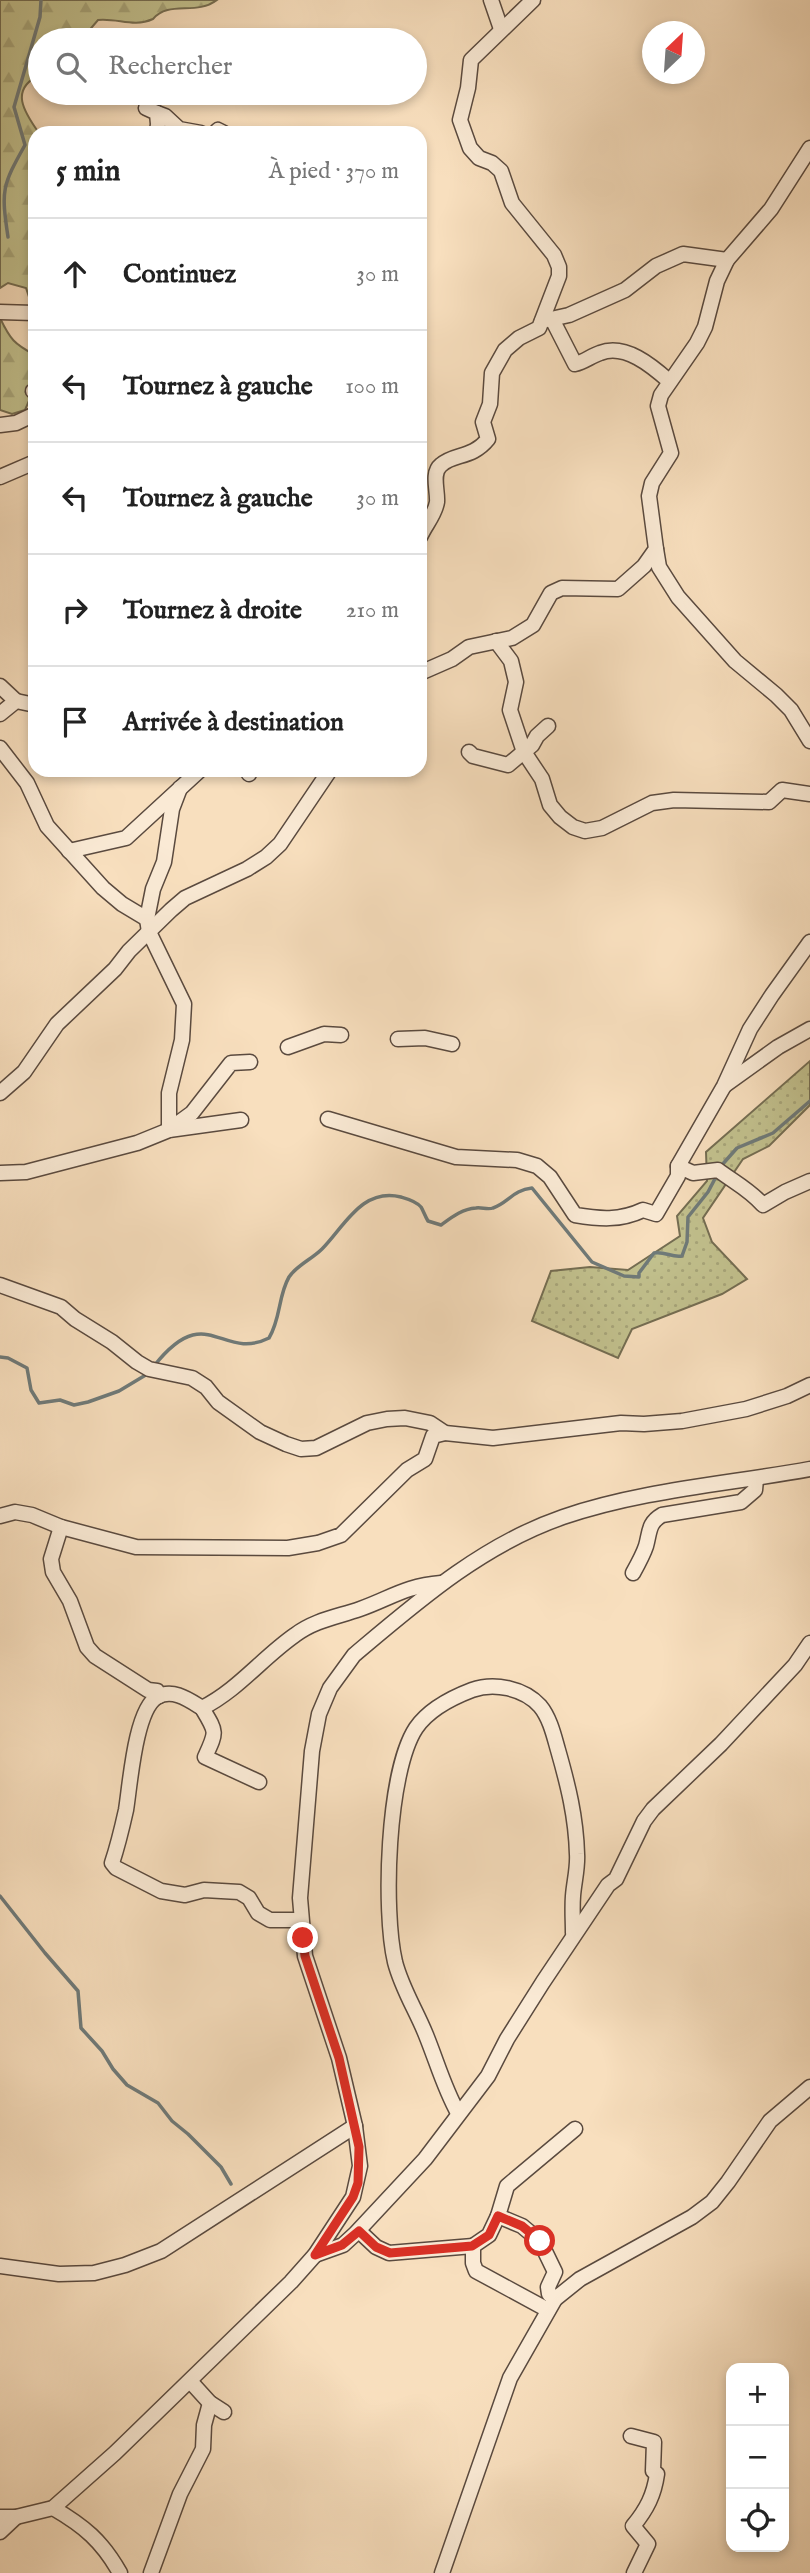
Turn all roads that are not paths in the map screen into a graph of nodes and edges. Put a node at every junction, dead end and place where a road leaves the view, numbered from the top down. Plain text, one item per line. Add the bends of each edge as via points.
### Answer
1 (491, 0) edge
2 (533, 0) edge
3 (501, 29) junction
4 (158, 126) edge
5 (176, 126) edge
6 (810, 148) edge
7 (727, 260) junction
8 (0, 312) edge
9 (28, 313) edge
10 (547, 320) junction
11 (669, 381) junction
12 (28, 417) edge
13 (0, 425) edge
14 (28, 465) edge
15 (0, 477) edge
16 (427, 523) edge
17 (656, 549) junction
18 (496, 641) junction
19 (427, 670) edge
20 (0, 686) edge
21 (16, 701) junction
22 (28, 704) edge
23 (0, 714) edge
24 (548, 726) dead end
25 (810, 741) edge
26 (0, 748) edge
27 (469, 752) dead end
28 (524, 752) junction
29 (192, 777) edge
30 (325, 777) edge
31 (180, 788) junction
32 (810, 794) edge
33 (69, 851) junction
34 (148, 925) junction
35 (810, 942) edge
36 (810, 1029) edge
37 (341, 1035) dead end
38 (398, 1039) dead end
39 (452, 1044) dead end
40 (288, 1047) dead end
41 (250, 1062) dead end
42 (724, 1086) junction
43 (0, 1093) edge
44 (328, 1119) dead end
45 (241, 1120) dead end
46 (169, 1130) junction
47 (678, 1166) junction
48 (0, 1173) edge
49 (810, 1181) edge
50 (0, 1285) edge
51 (810, 1385) edge
52 (445, 1433) junction
53 (810, 1469) edge
54 (756, 1479) junction
55 (0, 1516) edge
56 (61, 1527) junction
57 (633, 1573) dead end
58 (442, 1583) junction
59 (810, 1643) edge
60 (159, 1696) junction
61 (202, 1708) junction
62 (259, 1782) dead end
63 (301, 1920) junction
64 (573, 1933) junction
65 (810, 2087) edge
66 (458, 2113) junction
67 (355, 2126) junction
68 (575, 2129) dead end
69 (498, 2216) junction
70 (359, 2231) junction
71 (472, 2246) junction
72 (315, 2255) junction
73 (0, 2266) edge
74 (552, 2305) junction
75 (190, 2381) junction
76 (210, 2403) junction
77 (224, 2412) dead end
78 (631, 2436) dead end
79 (53, 2508) junction
80 (0, 2517) edge
81 (16, 2518) junction
82 (0, 2532) edge
83 (120, 2573) edge
84 (151, 2573) edge
85 (442, 2573) edge
86 (634, 2573) edge

1 - 3 street
2 - 3 street
3 - 10 street via 471,60 460,120 470,148 500,171 512,203 554,255 559,276 548,301
4 - 5 street via 151,111
6 - 7 street via 771,209
7 - 10 street via 684,254 656,266 625,290
7 - 11 street via 701,335
8 - 9 street
10 - 11 street via 575,364 613,351 637,357
10 - 16 street via 505,350 492,373 490,404 483,422 488,439 478,450 438,467 436,506
11 - 17 street via 658,406 671,453 649,496
12 - 13 street
14 - 15 street
17 - 18 street via 618,589 562,588 551,593 533,625 512,638
17 - 25 street via 659,566 678,597 735,662 791,710
18 - 19 street via 469,647
18 - 28 street via 511,661 516,682 510,710
20 - 21 street
21 - 22 street
21 - 23 street
24 - 28 street
26 - 33 street via 27,783 47,826
27 - 28 street via 508,765
28 - 32 street via 559,817 585,831 602,828 652,803 698,799 769,802 782,790
29 - 31 street
30 - 34 street via 266,857 185,898
31 - 33 street via 121,841
31 - 34 street
33 - 34 street via 103,888
34 - 43 street via 115,969 57,1024 24,1072
34 - 46 street via 184,1004 182,1040 169,1093
35 - 42 street via 750,1029
36 - 42 street
37 - 40 street via 324,1034
38 - 39 street
41 - 46 street via 231,1063 192,1113
42 - 47 street
44 - 47 street via 456,1157 517,1160 537,1166 550,1177 575,1215 604,1219 643,1210 656,1214 678,1176
45 - 46 street
46 - 48 street via 26,1172
47 - 49 street via 693,1173 718,1170 750,1190 763,1205
50 - 52 street via 61,1307 149,1369 192,1378 260,1432 301,1449 316,1448 367,1423 396,1418 429,1423
51 - 52 street via 746,1409 682,1421 493,1438
52 - 56 street via 433,1436 425,1459 407,1470 341,1535 318,1543 288,1548 136,1547
53 - 54 street
54 - 57 street via 755,1490 741,1502 654,1520
54 - 58 street via 642,1497 562,1517 498,1547
55 - 56 street via 15,1512
56 - 60 street via 51,1559 53,1572 70,1601 86,1647
58 - 61 street via 407,1588 317,1621 281,1645 232,1690
58 - 63 street via 354,1655 330,1688 319,1714 312,1751
59 - 64 street via 722,1744 653,1809 616,1879
60 - 61 street via 173,1693
60 - 63 street via 148,1710 132,1757 126,1810 112,1863 161,1891 185,1895 204,1890 239,1892 270,1920
61 - 62 street via 215,1730 205,1757
63 - 67 street via 305,1956 339,2058
64 - 66 street via 488,2076
64 - 66 street via 578,1856 575,1824 552,1729 541,1707 526,1694 495,1686 458,1695 426,1716 401,1766 388,1871 388,1916 400,1978
65 - 74 street via 770,2121 712,2202 580,2279
66 - 70 street via 425,2159
67 - 72 street via 358,2183
67 - 73 street via 162,2251 94,2273 58,2274
68 - 69 street via 507,2186
69 - 71 street via 489,2235
69 - 74 street via 522,2226 540,2241 555,2272 548,2287
70 - 71 street via 390,2253
70 - 72 street via 342,2245
71 - 74 street via 476,2271
72 - 75 street
74 - 85 street via 510,2378
75 - 76 street
75 - 79 street
76 - 77 street
76 - 84 street via 203,2449 180,2494
78 - 86 street via 654,2442 653,2470 657,2474 654,2494 633,2526 648,2544
79 - 81 street
79 - 83 street via 92,2534
80 - 81 street
81 - 82 street

